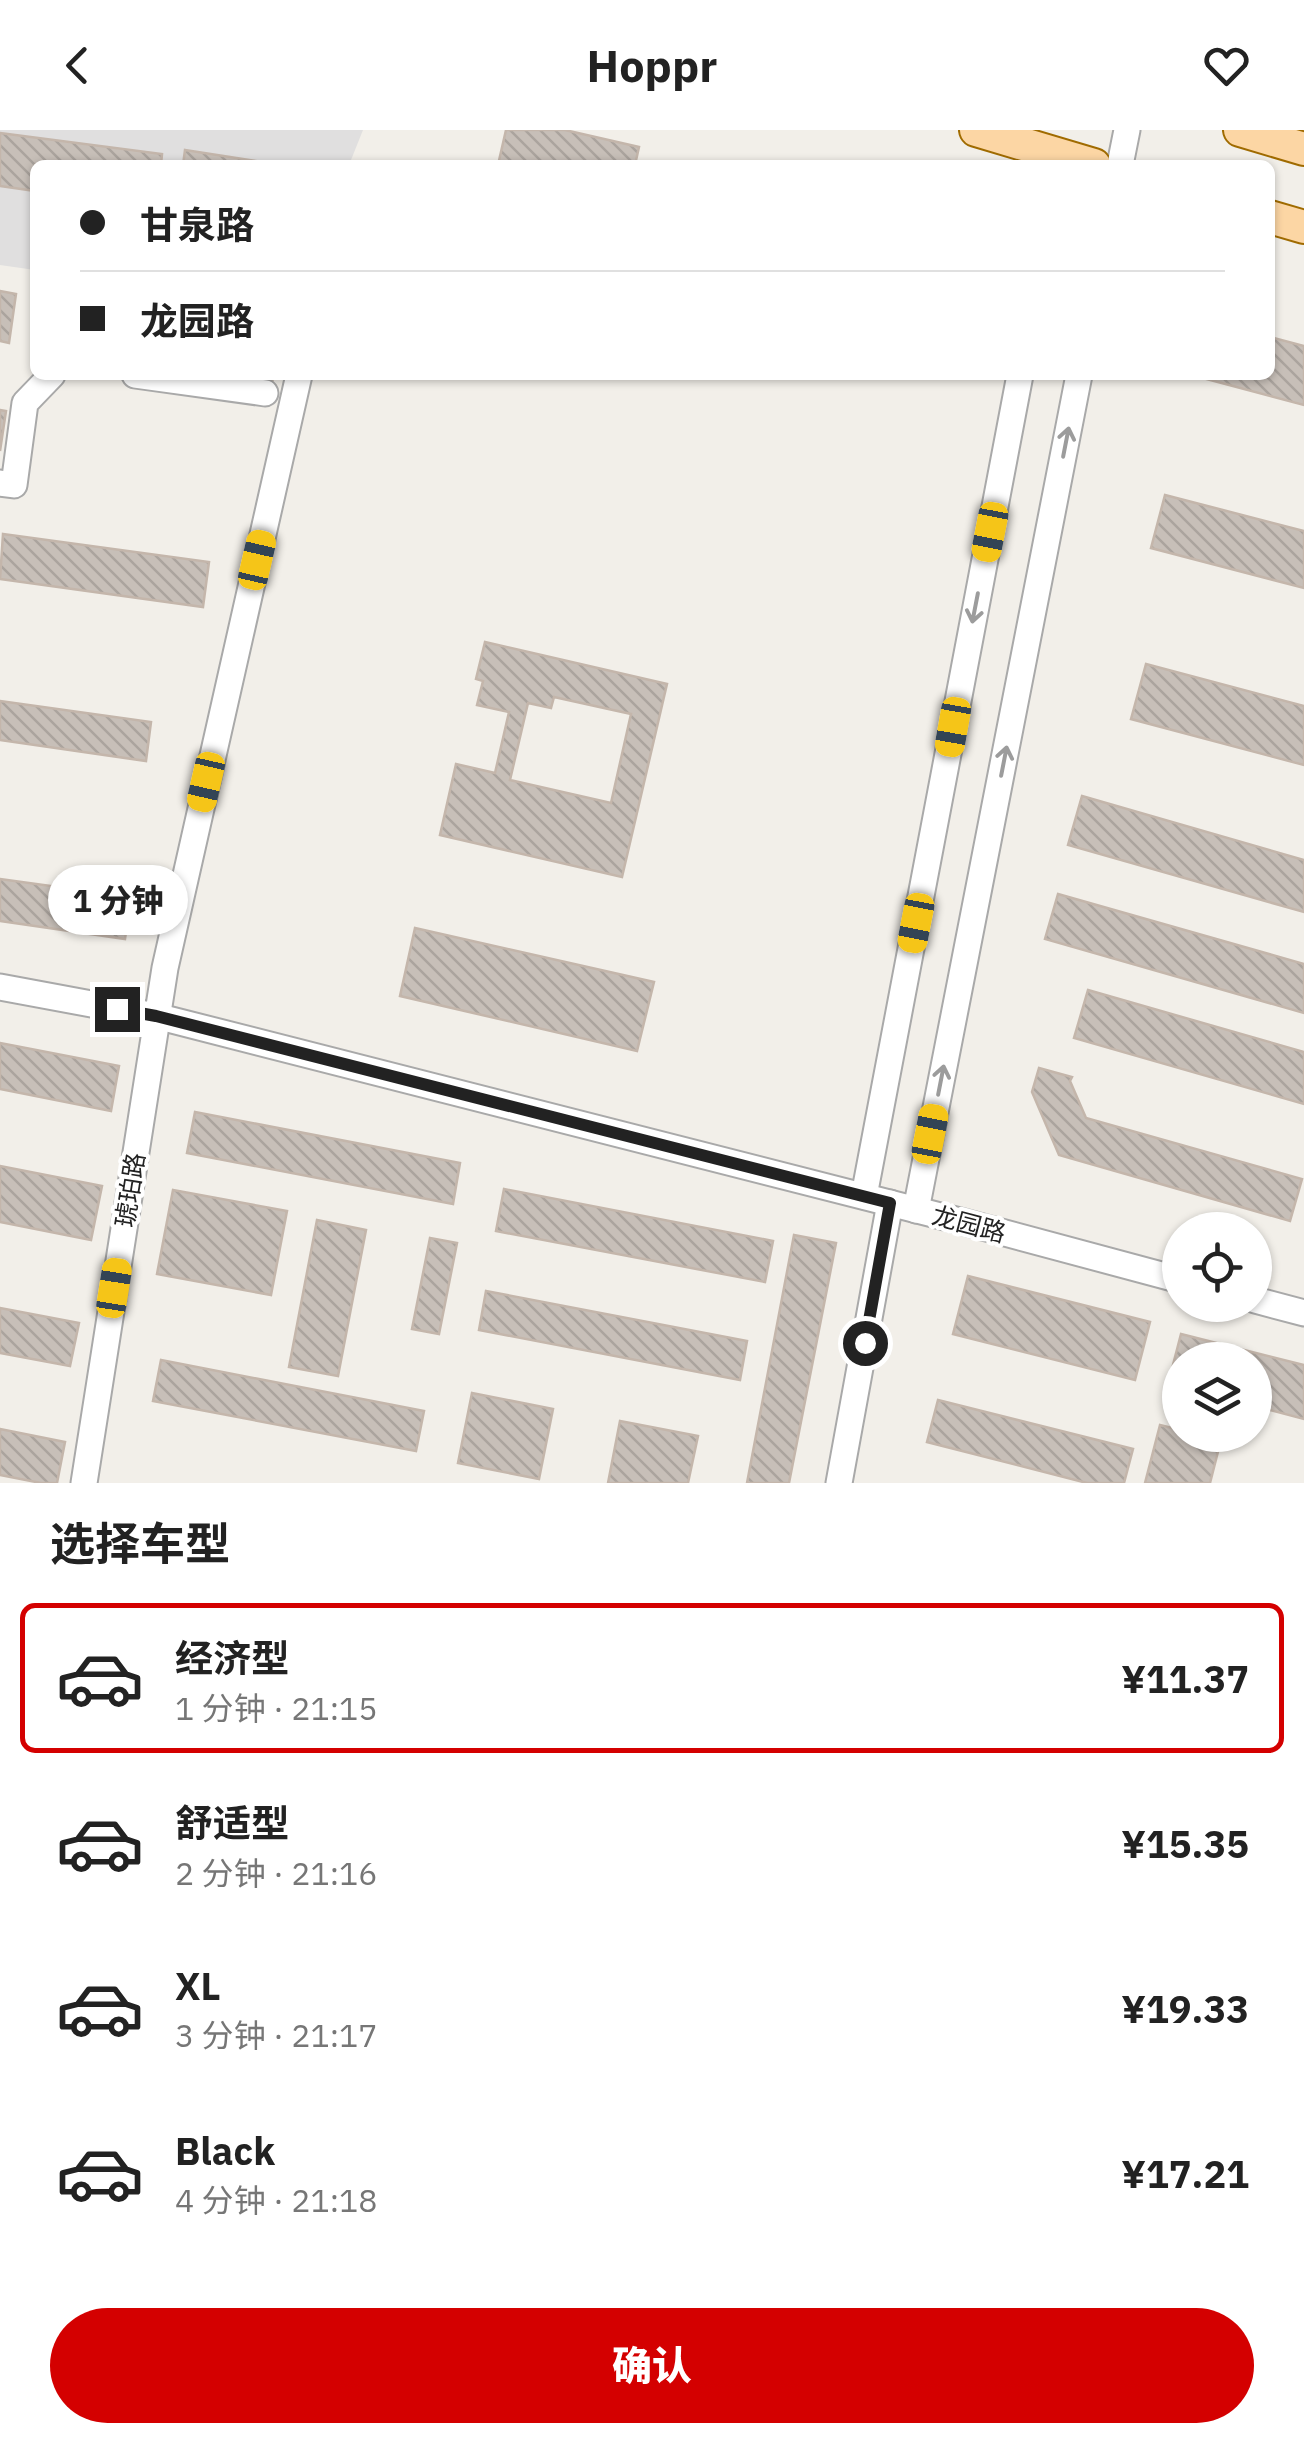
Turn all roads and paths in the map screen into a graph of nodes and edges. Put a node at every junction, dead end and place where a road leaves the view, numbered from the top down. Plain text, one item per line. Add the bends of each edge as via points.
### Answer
1 (976, 130) edge
2 (1127, 130) edge
3 (1240, 130) edge
4 (1304, 149) edge
5 (1062, 150) edge
6 (1121, 160) edge
7 (1275, 218) edge
8 (1304, 227) edge
9 (47, 380) edge
10 (171, 380) edge
11 (297, 380) edge
12 (1019, 380) edge
13 (1078, 380) edge
14 (265, 393) dead end
15 (0, 484) edge
16 (0, 987) edge
17 (156, 1016) junction
18 (864, 1196) junction
19 (903, 1206) junction
20 (1162, 1275) edge
21 (1272, 1304) edge
22 (1303, 1311) edge
23 (84, 1483) edge
24 (839, 1483) edge

1 - 5 main road
2 - 6 street
3 - 4 main road
7 - 8 main road
9 - 15 street via 26,403 14,486
10 - 14 street
11 - 17 street, 琥珀路
12 -> 18 street
19 -> 13 street
16 - 17 street, 龙园路
17 - 18 street, 龙园路
17 - 23 street, 琥珀路
18 - 19 street, 龙园路
19 - 20 street, 龙园路
19 - 24 street
21 - 22 street

